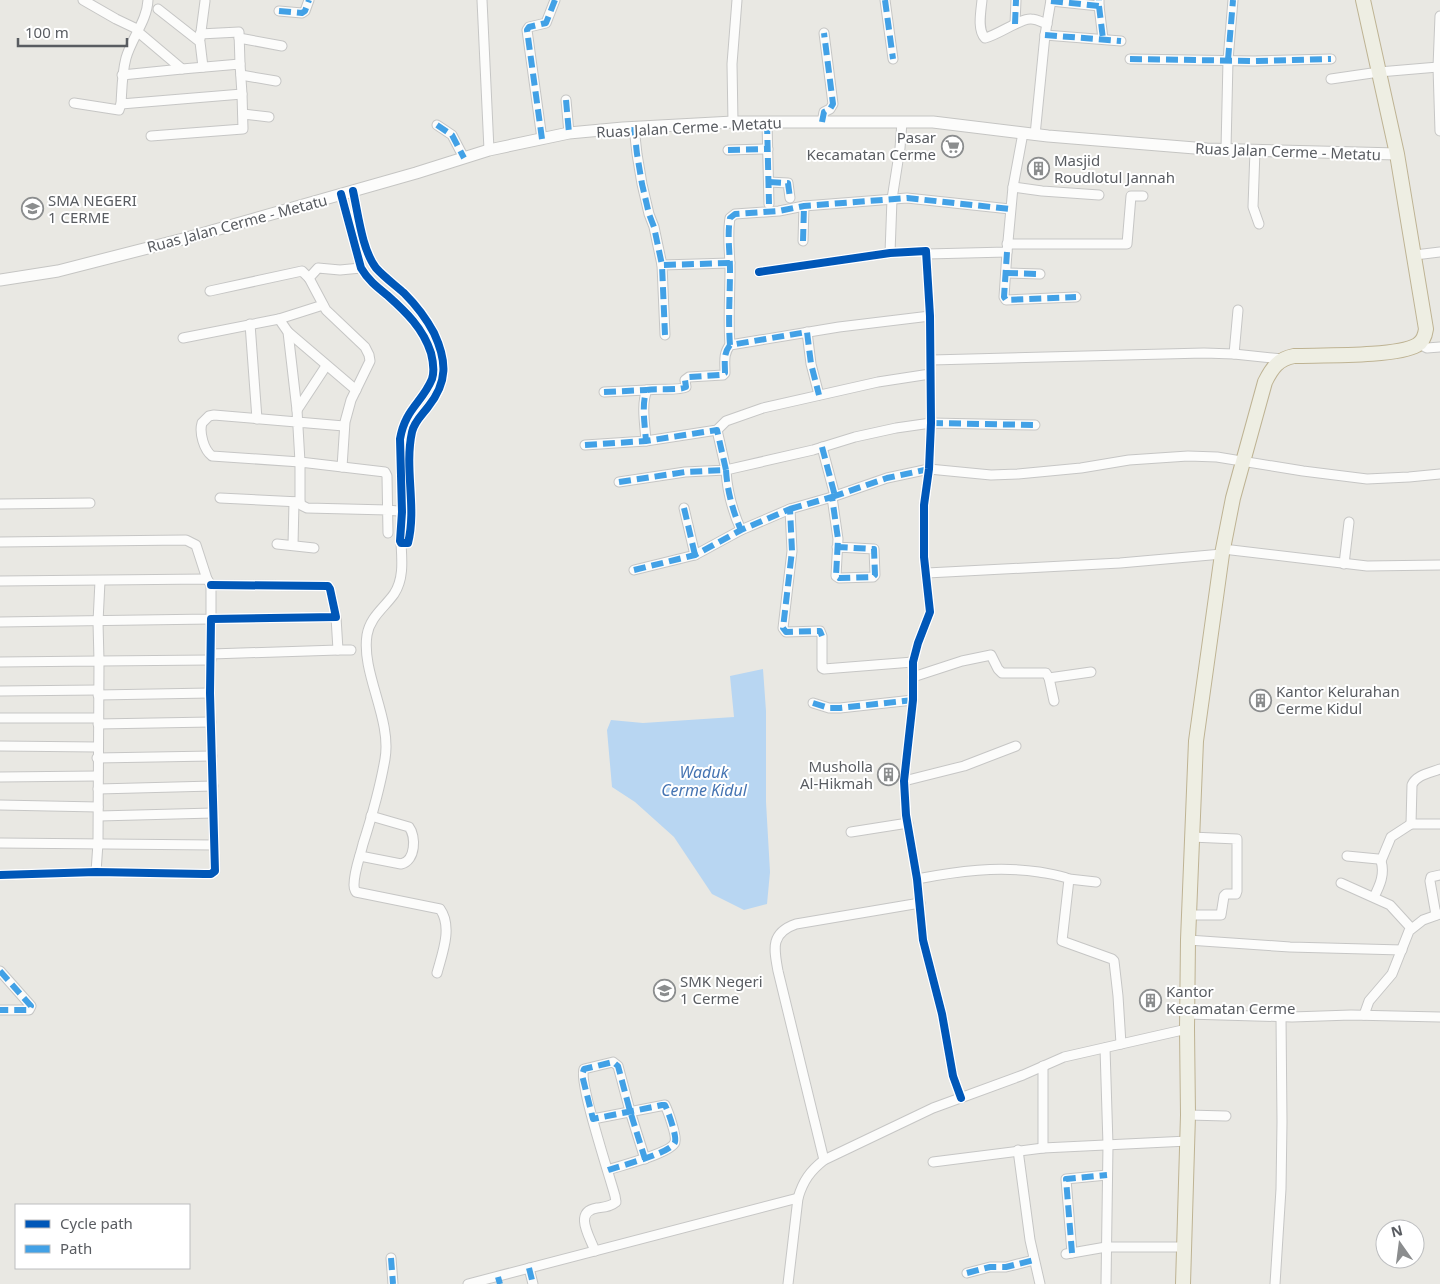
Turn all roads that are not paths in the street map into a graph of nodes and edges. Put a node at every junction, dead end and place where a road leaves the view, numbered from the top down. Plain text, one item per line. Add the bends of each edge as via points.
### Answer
1 (83, 0) edge
2 (148, 0) edge
3 (309, 0) edge
4 (482, 0) edge
5 (554, 0) edge
6 (738, 0) edge
7 (885, 0) edge
8 (982, 0) edge
9 (1016, 0) edge
10 (1233, 0) edge
11 (1363, 0) edge
12 (205, 1) dead end
13 (1051, 1) edge
14 (1099, 3) edge
15 (158, 9) dead end
16 (279, 11) dead end
17 (1440, 16) edge
18 (1015, 24) junction
19 (1047, 24) junction
20 (137, 30) junction
21 (824, 33) dead end
22 (1045, 35) junction
23 (200, 38) junction
24 (239, 38) junction
25 (1103, 39) junction
26 (1121, 41) dead end
27 (282, 46) dead end
28 (1130, 59) dead end
29 (1331, 59) dead end
30 (893, 60) dead end
31 (1228, 60) junction
32 (240, 64) junction
33 (203, 67) junction
34 (1439, 67) edge
35 (182, 69) junction
36 (1379, 72) junction
37 (122, 75) junction
38 (240, 75) junction
39 (1331, 79) dead end
40 (276, 81) dead end
41 (242, 94) junction
42 (566, 100) dead end
43 (74, 103) dead end
44 (121, 104) junction
45 (243, 114) junction
46 (269, 117) dead end
47 (733, 122) junction
48 (768, 122) junction
49 (822, 122) junction
50 (902, 122) junction
51 (437, 125) dead end
52 (634, 127) junction
53 (1440, 131) edge
54 (569, 133) junction
55 (1029, 134) junction
56 (151, 136) dead end
57 (542, 139) junction
58 (768, 149) junction
59 (1226, 149) junction
60 (489, 150) junction
61 (728, 150) dead end
62 (1255, 150) junction
63 (1397, 154) junction
64 (464, 158) junction
65 (768, 182) junction
66 (1012, 187) junction
67 (353, 191) junction
68 (341, 194) junction
69 (1099, 194) dead end
70 (1142, 196) dead end
71 (790, 198) dead end
72 (892, 199) junction
73 (769, 204) dead end
74 (804, 206) junction
75 (1010, 209) junction
76 (1258, 224) dead end
77 (803, 241) dead end
78 (1007, 248) junction
79 (1440, 252) edge
80 (890, 253) junction
81 (927, 254) junction
82 (1415, 255) junction
83 (730, 263) junction
84 (662, 265) junction
85 (361, 268) junction
86 (759, 272) dead end
87 (1006, 273) junction
88 (1040, 274) dead end
89 (309, 278) junction
90 (0, 280) edge
91 (210, 291) dead end
92 (401, 291) junction
93 (1076, 297) dead end
94 (392, 300) junction
95 (413, 303) junction
96 (323, 305) junction
97 (1238, 310) dead end
98 (404, 311) junction
99 (930, 316) junction
100 (279, 319) junction
101 (250, 324) junction
102 (288, 332) junction
103 (807, 332) junction
104 (665, 335) dead end
105 (183, 338) dead end
106 (1419, 344) junction
107 (730, 345) junction
108 (1440, 347) edge
109 (1234, 354) junction
110 (1282, 359) junction
111 (931, 360) junction
112 (326, 366) junction
113 (434, 369) junction
114 (445, 373) junction
115 (930, 374) junction
116 (356, 390) junction
117 (647, 390) junction
118 (604, 392) dead end
119 (819, 395) junction
120 (298, 410) junction
121 (257, 419) junction
122 (297, 422) junction
123 (931, 423) junction
124 (1035, 425) dead end
125 (344, 426) junction
126 (717, 430) junction
127 (646, 440) junction
128 (585, 445) dead end
129 (822, 447) junction
130 (1242, 460) junction
131 (300, 462) junction
132 (342, 467) junction
133 (929, 469) junction
134 (726, 470) junction
135 (1440, 474) edge
136 (619, 482) dead end
137 (833, 496) junction
138 (220, 498) dead end
139 (297, 502) junction
140 (90, 503) dead end
141 (0, 504) edge
142 (684, 508) dead end
143 (790, 509) junction
144 (388, 510) junction
145 (402, 512) junction
146 (412, 512) junction
147 (1349, 522) dead end
148 (741, 530) junction
149 (388, 533) dead end
150 (0, 542) edge
151 (401, 543) junction
152 (277, 544) dead end
153 (293, 546) junction
154 (837, 547) junction
155 (314, 548) dead end
156 (1223, 552) junction
157 (695, 555) junction
158 (1344, 564) junction
159 (1440, 565) edge
160 (634, 570) dead end
161 (926, 573) junction
162 (100, 580) junction
163 (0, 581) edge
164 (209, 582) junction
165 (336, 617) junction
166 (210, 619) junction
167 (0, 622) edge
168 (98, 622) junction
169 (338, 650) junction
170 (351, 650) dead end
171 (211, 657) junction
172 (99, 661) junction
173 (0, 662) edge
174 (913, 662) junction
175 (1091, 672) dead end
176 (913, 676) junction
177 (1050, 678) junction
178 (0, 690) edge
179 (98, 692) junction
180 (210, 693) junction
181 (913, 700) junction
182 (1054, 701) dead end
183 (813, 703) dead end
184 (0, 718) edge
185 (98, 721) junction
186 (211, 722) junction
187 (0, 746) edge
188 (1016, 746) dead end
189 (98, 747) junction
190 (212, 756) junction
191 (97, 758) junction
192 (1440, 769) edge
193 (97, 776) junction
194 (0, 777) edge
195 (904, 781) junction
196 (213, 786) junction
197 (98, 789) junction
198 (0, 805) edge
199 (98, 812) junction
200 (213, 813) junction
201 (371, 816) junction
202 (908, 823) junction
203 (1411, 824) junction
204 (1440, 824) edge
205 (851, 832) dead end
206 (1191, 836) junction
207 (0, 843) edge
208 (98, 843) junction
209 (214, 845) junction
210 (360, 856) junction
211 (1347, 856) dead end
212 (1381, 861) junction
213 (96, 872) junction
214 (0, 875) edge
215 (1440, 875) edge
216 (917, 879) junction
217 (1069, 879) junction
218 (1096, 882) dead end
219 (1341, 883) dead end
220 (1374, 897) junction
221 (920, 903) junction
222 (1189, 915) junction
223 (1438, 915) edge
224 (1411, 928) junction
225 (1188, 940) junction
226 (1402, 950) junction
227 (0, 971) edge
228 (437, 973) dead end
229 (4, 981) edge
230 (0, 1010) edge
231 (1188, 1014) junction
232 (1364, 1015) junction
233 (1281, 1017) junction
234 (1440, 1017) edge
235 (1187, 1029) junction
236 (1121, 1044) junction
237 (1105, 1048) junction
238 (1043, 1066) junction
239 (961, 1098) junction
240 (630, 1111) junction
241 (1188, 1116) junction
242 (1226, 1116) dead end
243 (593, 1119) junction
244 (1188, 1141) junction
245 (1108, 1145) junction
246 (1043, 1148) junction
247 (1018, 1150) junction
248 (645, 1159) junction
249 (824, 1160) junction
250 (933, 1162) dead end
251 (608, 1170) junction
252 (1107, 1175) junction
253 (798, 1198) junction
254 (1106, 1247) junction
255 (1185, 1247) junction
256 (595, 1251) junction
257 (391, 1258) dead end
258 (1034, 1260) junction
259 (529, 1268) junction
260 (967, 1273) dead end
261 (499, 1280) edge
262 (393, 1284) edge
263 (468, 1284) edge
264 (534, 1284) edge
265 (788, 1284) edge
266 (1040, 1284) edge
267 (1106, 1284) edge
268 (1183, 1284) edge
269 (1275, 1284) edge

1 - 20 street
2 - 20 street via 146,13
3 - 16 street via 302,13
4 - 60 street
5 - 57 street via 546,23 527,30
6 - 47 street via 733,57
7 - 30 street
8 - 18 street via 981,29 984,38 995,36
9 - 18 street
10 - 31 street
11 - 36 highway
12 - 23 street
13 - 14 street
13 - 19 street
14 - 25 street
15 - 23 street
17 - 34 street
18 - 19 street via 1030,19
19 - 22 street
20 - 35 street
20 - 37 street
21 - 49 street via 833,104 824,112
22 - 25 street
22 - 55 street
23 - 24 street via 239,32
23 - 33 street
24 - 27 street
24 - 32 street
25 - 26 street
28 - 31 street
29 - 31 street
31 - 59 street
32 - 33 street
32 - 38 street
33 - 35 street
34 - 36 street
34 - 53 street
35 - 37 street
36 - 39 street
36 - 63 highway
37 - 44 street
38 - 40 street
38 - 41 street
41 - 44 street
41 - 45 street
42 - 54 street
43 - 44 street via 119,110
45 - 46 street
45 - 56 street via 243,129
47 - 48 main road, Ruas Jalan Cerme - Metatu
47 - 52 main road, Ruas Jalan Cerme - Metatu
48 - 49 main road, Ruas Jalan Cerme - Metatu
48 - 58 street
49 - 50 main road, Ruas Jalan Cerme - Metatu
50 - 55 main road, Ruas Jalan Cerme - Metatu via 933,122
50 - 72 street
51 - 64 street via 452,135
52 - 54 main road, Ruas Jalan Cerme - Metatu
52 - 84 street via 640,176
54 - 57 main road, Ruas Jalan Cerme - Metatu
55 - 59 main road, Ruas Jalan Cerme - Metatu
55 - 66 street
57 - 60 main road, Ruas Jalan Cerme - Metatu
58 - 61 street
58 - 65 street
59 - 62 main road, Ruas Jalan Cerme - Metatu
60 - 64 main road, Ruas Jalan Cerme - Metatu
62 - 63 main road, Ruas Jalan Cerme - Metatu
62 - 76 street via 1253,207
63 - 82 highway
64 - 67 main road, Ruas Jalan Cerme - Metatu
65 - 71 street via 788,183
65 - 73 street
66 - 69 street
66 - 75 street
67 - 68 main road, Ruas Jalan Cerme - Metatu
67 - 92 street via 371,259 375,267
68 - 85 street
68 - 90 main road, Ruas Jalan Cerme - Metatu via 58,271
70 - 78 street via 1131,196 1127,244
72 - 74 street
72 - 75 street
72 - 80 street
74 - 77 street
74 - 83 street via 735,214 730,218 728,227
75 - 78 street
78 - 81 street
78 - 87 street
79 - 82 street
80 - 81 street via 926,251
80 - 86 street
81 - 99 street
82 - 106 highway via 1426,329
83 - 84 street
83 - 107 street
84 - 104 street
85 - 89 street via 318,268
85 - 94 street via 367,278
87 - 88 street
87 - 93 street via 1006,300
89 - 91 street via 302,271
89 - 96 street
92 - 94 street
92 - 95 street
94 - 98 street
95 - 98 street
95 - 114 street via 435,334
96 - 100 street
96 - 116 street via 369,355 369,366
97 - 109 street
98 - 113 street via 424,335
99 - 103 street
99 - 111 street
100 - 101 street
100 - 102 street
101 - 105 street
101 - 121 street
102 - 112 street
102 - 120 street
103 - 107 street
103 - 119 street
106 - 108 street via 1427,348
106 - 110 highway via 1393,352
107 - 117 street via 724,355 723,375 688,377 686,387 682,389
109 - 110 street
109 - 111 street
110 - 130 highway via 1265,382
111 - 115 street
112 - 116 street
112 - 120 street
113 - 114 street
113 - 145 street via 432,379 406,416 402,428
114 - 146 street via 440,390 412,430 409,462
115 - 119 street
115 - 123 street
116 - 125 street
117 - 118 street
117 - 127 street
119 - 126 street via 762,408 726,421
120 - 122 street
121 - 122 street
121 - 131 street via 209,416 201,427 209,454
122 - 125 street
122 - 131 street
123 - 124 street
123 - 129 street via 875,432
123 - 133 street
125 - 132 street
126 - 127 street
126 - 134 street
127 - 128 street
129 - 134 street
129 - 137 street
130 - 133 street via 1188,456 991,475
130 - 135 street via 1367,479
130 - 156 highway
131 - 132 street
131 - 139 street
132 - 144 street via 385,472
133 - 137 street
133 - 161 street via 924,505
134 - 136 street via 685,472
134 - 148 street
137 - 143 street
137 - 154 street
138 - 139 street
139 - 144 street via 306,508
139 - 153 street
140 - 141 street
142 - 157 street
143 - 148 street
143 - 174 street via 793,544 783,628 786,632 820,631 824,670
144 - 145 street
144 - 149 street
145 - 146 street
145 - 151 street
146 - 151 street via 409,541
147 - 158 street
148 - 157 street
150 - 164 street via 186,540 196,545
151 - 201 street via 400,581 376,615 368,635 369,663 379,703 386,757
152 - 153 street
153 - 155 street
154 - 154 street via 836,573 839,578 875,575 874,549
156 - 158 street
156 - 161 street via 1120,563
156 - 206 highway via 1196,741
157 - 160 street
158 - 159 street
161 - 174 street via 930,612
162 - 163 street
162 - 164 street
162 - 168 street
164 - 165 street via 328,586
164 - 166 street
165 - 166 street
165 - 169 street
166 - 168 street
166 - 171 street
167 - 168 street
168 - 172 street
169 - 170 street
169 - 171 street
171 - 172 street
171 - 180 street
172 - 173 street
172 - 179 street
174 - 176 street
175 - 177 street
176 - 177 street via 991,655 1002,673 1046,673
176 - 181 street
177 - 182 street
178 - 179 street
179 - 180 street
179 - 185 street
180 - 186 street
181 - 183 street via 840,708
181 - 195 street
184 - 185 street
185 - 186 street
185 - 189 street
186 - 190 street
187 - 189 street
188 - 195 street via 964,766
189 - 191 street
190 - 191 street
190 - 196 street
191 - 193 street
192 - 203 street via 1414,780
193 - 194 street
193 - 197 street
195 - 202 street
196 - 197 street
196 - 200 street
197 - 199 street
198 - 199 street
199 - 200 street
199 - 208 street
200 - 209 street
201 - 210 street
201 - 210 street via 409,826 414,840 410,858 402,864
202 - 205 street
202 - 216 street
203 - 204 street
203 - 212 street via 1391,837
206 - 222 highway
206 - 222 street via 1237,839 1238,891 1224,896 1221,915
207 - 208 street
208 - 209 street
208 - 213 street
209 - 213 street via 215,871 211,874
210 - 228 street via 354,884 356,892 440,908 446,931
211 - 212 street
212 - 220 street via 1382,874
213 - 214 street
215 - 223 street via 1430,880
216 - 217 street via 962,871 1015,869 1062,875
216 - 221 street
217 - 218 street
217 - 236 street via 1062,941 1114,961
219 - 220 street
220 - 224 street via 1390,905
221 - 239 street via 923,940 942,1014 953,1076
221 - 249 street via 796,924 781,931 775,942 778,971
222 - 225 highway
223 - 224 street
224 - 226 street
225 - 226 street
225 - 231 highway
226 - 232 street via 1392,974 1369,1001
227 - 229 street
229 - 230 street via 31,1006 30,1010
231 - 233 street
231 - 235 highway
232 - 233 street
232 - 234 street
233 - 269 street via 1281,1189
235 - 236 street
235 - 241 highway
236 - 237 street
237 - 238 street
237 - 245 street
238 - 239 street
238 - 246 street
239 - 249 street
240 - 243 street
240 - 243 street via 618,1066 613,1062 598,1065 582,1071
240 - 248 street
240 - 248 street via 665,1105 676,1137 673,1146
241 - 242 street
241 - 244 highway
243 - 251 street
244 - 245 street
244 - 255 highway
245 - 246 street
245 - 252 street
246 - 247 street
247 - 250 street
247 - 258 street
248 - 251 street
249 - 253 street via 811,1171
251 - 256 street via 616,1202 611,1206 591,1209 583,1219
252 - 254 street
252 - 254 street via 1066,1179 1069,1253
253 - 256 street
253 - 265 street
254 - 255 street
254 - 267 street
255 - 268 highway
256 - 259 street
257 - 262 street
258 - 260 street
258 - 266 street
259 - 261 street
259 - 264 street
261 - 263 street

